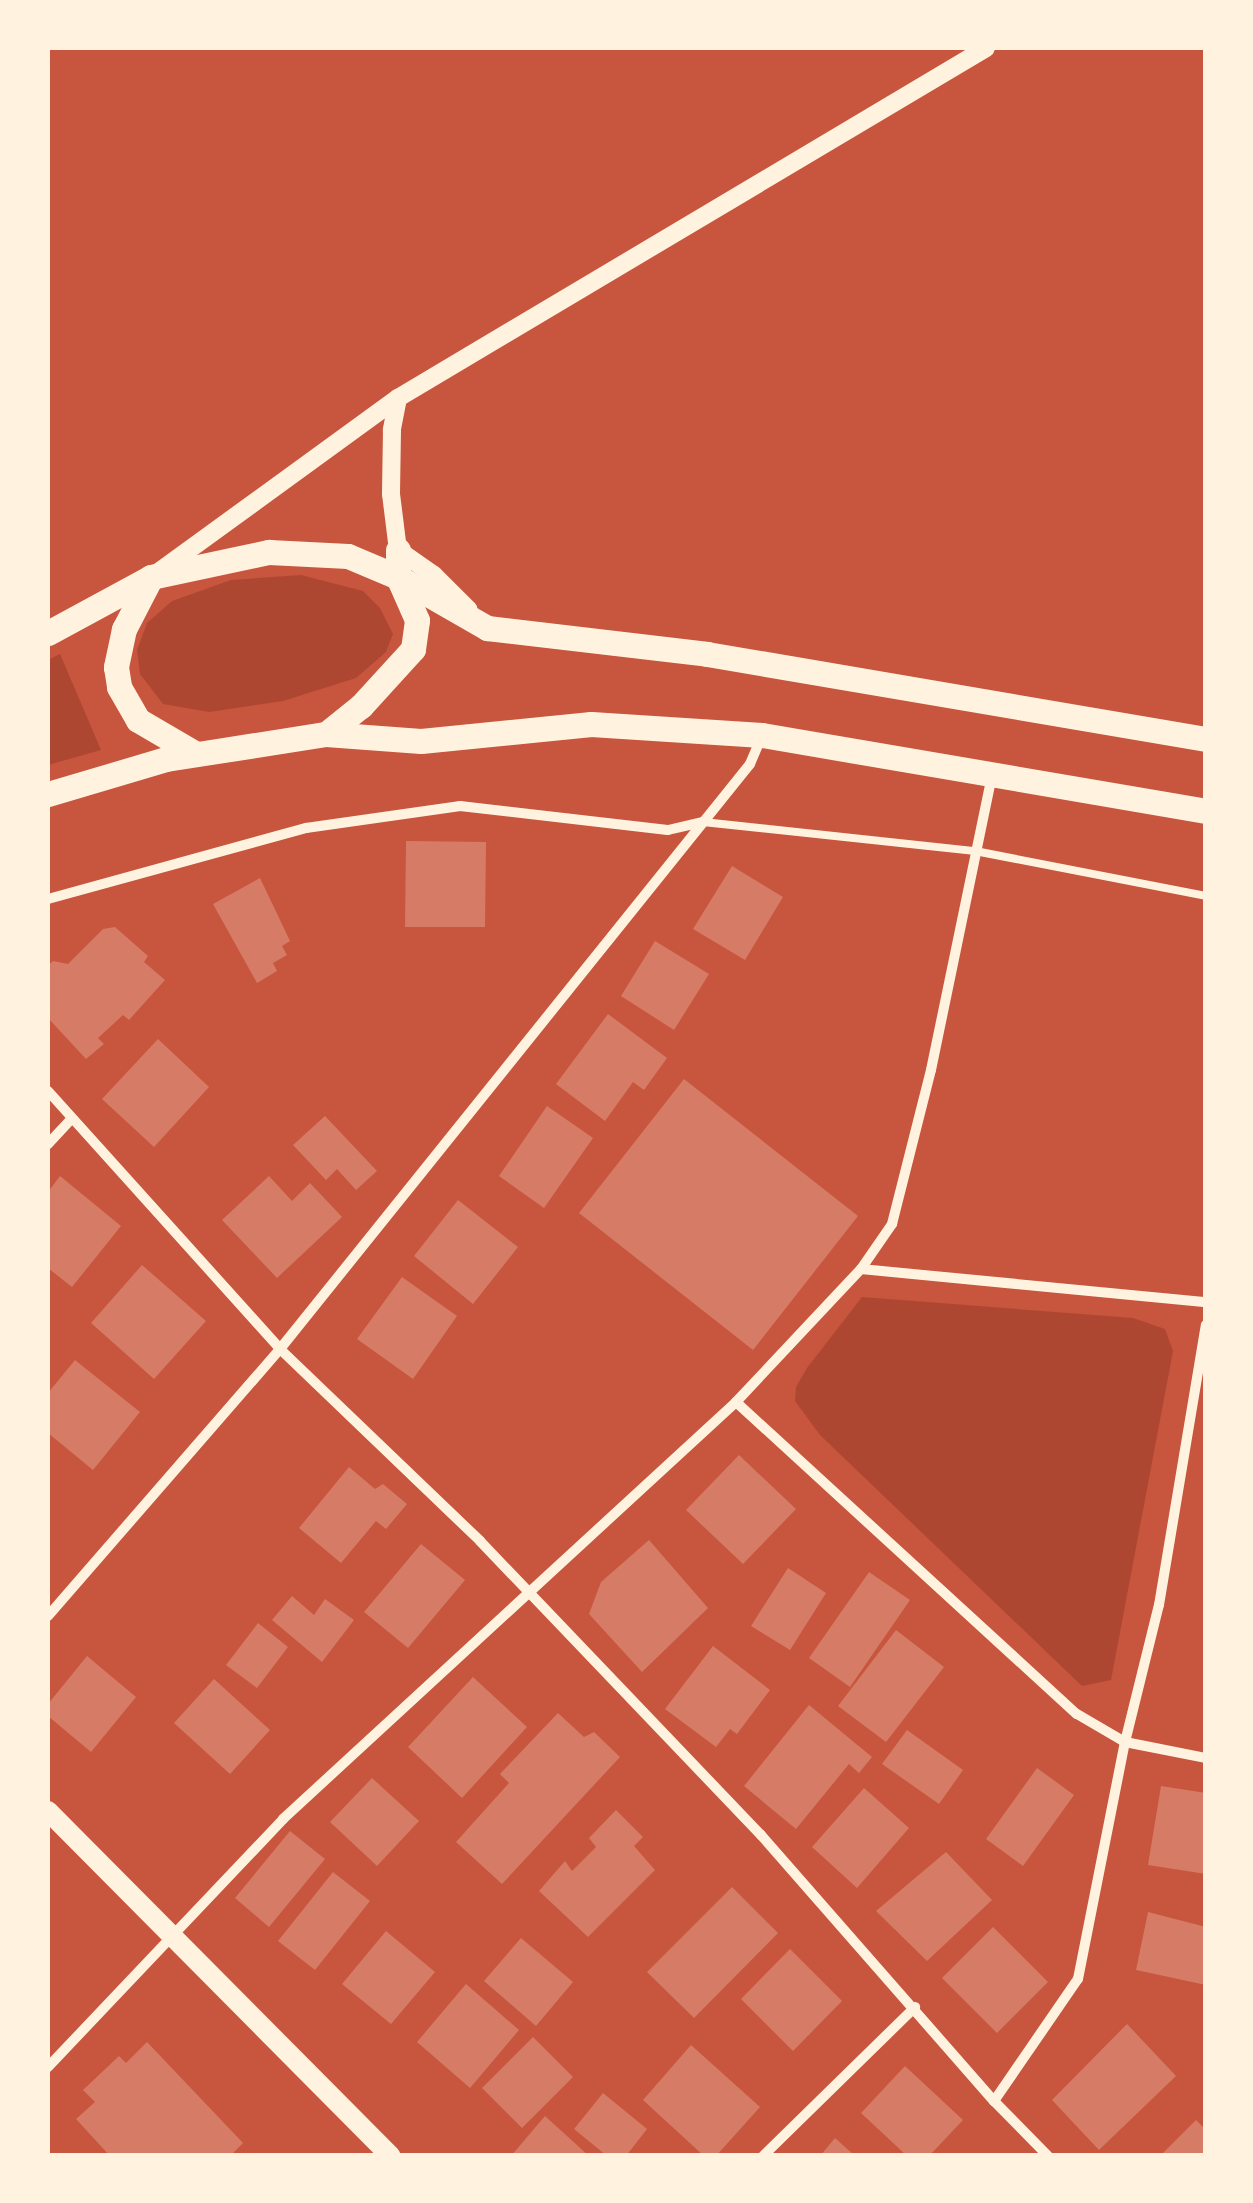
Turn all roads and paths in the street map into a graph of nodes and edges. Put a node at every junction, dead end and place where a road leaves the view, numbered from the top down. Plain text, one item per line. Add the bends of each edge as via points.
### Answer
1 (986, 48) edge
2 (398, 398) junction
3 (398, 550) junction
4 (151, 577) junction
5 (398, 577) junction
6 (487, 628) junction
7 (48, 633) edge
8 (326, 734) junction
9 (762, 735) junction
10 (1206, 739) edge
11 (196, 754) junction
12 (994, 772) junction
13 (48, 794) edge
14 (1206, 810) edge
15 (703, 822) junction
16 (976, 851) junction
17 (1206, 896) edge
18 (48, 899) edge
19 (48, 1091) edge
20 (70, 1119) junction
21 (48, 1144) edge
22 (861, 1270) junction
23 (1206, 1302) edge
24 (1206, 1325) edge
25 (280, 1349) junction
26 (736, 1402) junction
27 (527, 1591) junction
28 (48, 1616) edge
29 (1125, 1742) junction
30 (1206, 1758) edge
31 (48, 1812) edge
32 (174, 1936) junction
33 (915, 2007) junction
34 (48, 2067) edge
35 (994, 2101) junction
36 (391, 2156) edge
37 (763, 2156) edge
38 (1048, 2156) edge

1 - 2 street
2 - 3 street via 390,494
2 - 4 street
3 - 5 main road
3 - 6 street
4 - 5 main road via 269,552 348,556
4 - 7 main road
4 - 11 main road via 124,629 119,686 138,720
5 - 6 main road
5 - 8 main road via 417,620 413,649 362,706
6 - 10 main road via 708,654
8 - 9 main road via 421,741 590,724
8 - 11 main road
9 - 12 main road
9 - 15 street via 750,764
11 - 13 main road
12 - 14 main road
12 - 16 street
15 - 16 lane
15 - 18 street via 668,830 460,806 306,828
15 - 25 street
16 - 17 lane
16 - 22 street via 892,1224
19 - 20 street
20 - 21 street
20 - 25 street
22 - 23 street
22 - 26 street
24 - 29 street via 1159,1605
25 - 27 street
25 - 28 street
26 - 27 street
26 - 29 street via 1078,1714
27 - 32 street via 283,1819
27 - 33 street
29 - 30 street
29 - 35 street via 1078,1979
31 - 32 main road
32 - 34 street
32 - 36 main road
33 - 35 street
33 - 37 street
35 - 38 street

